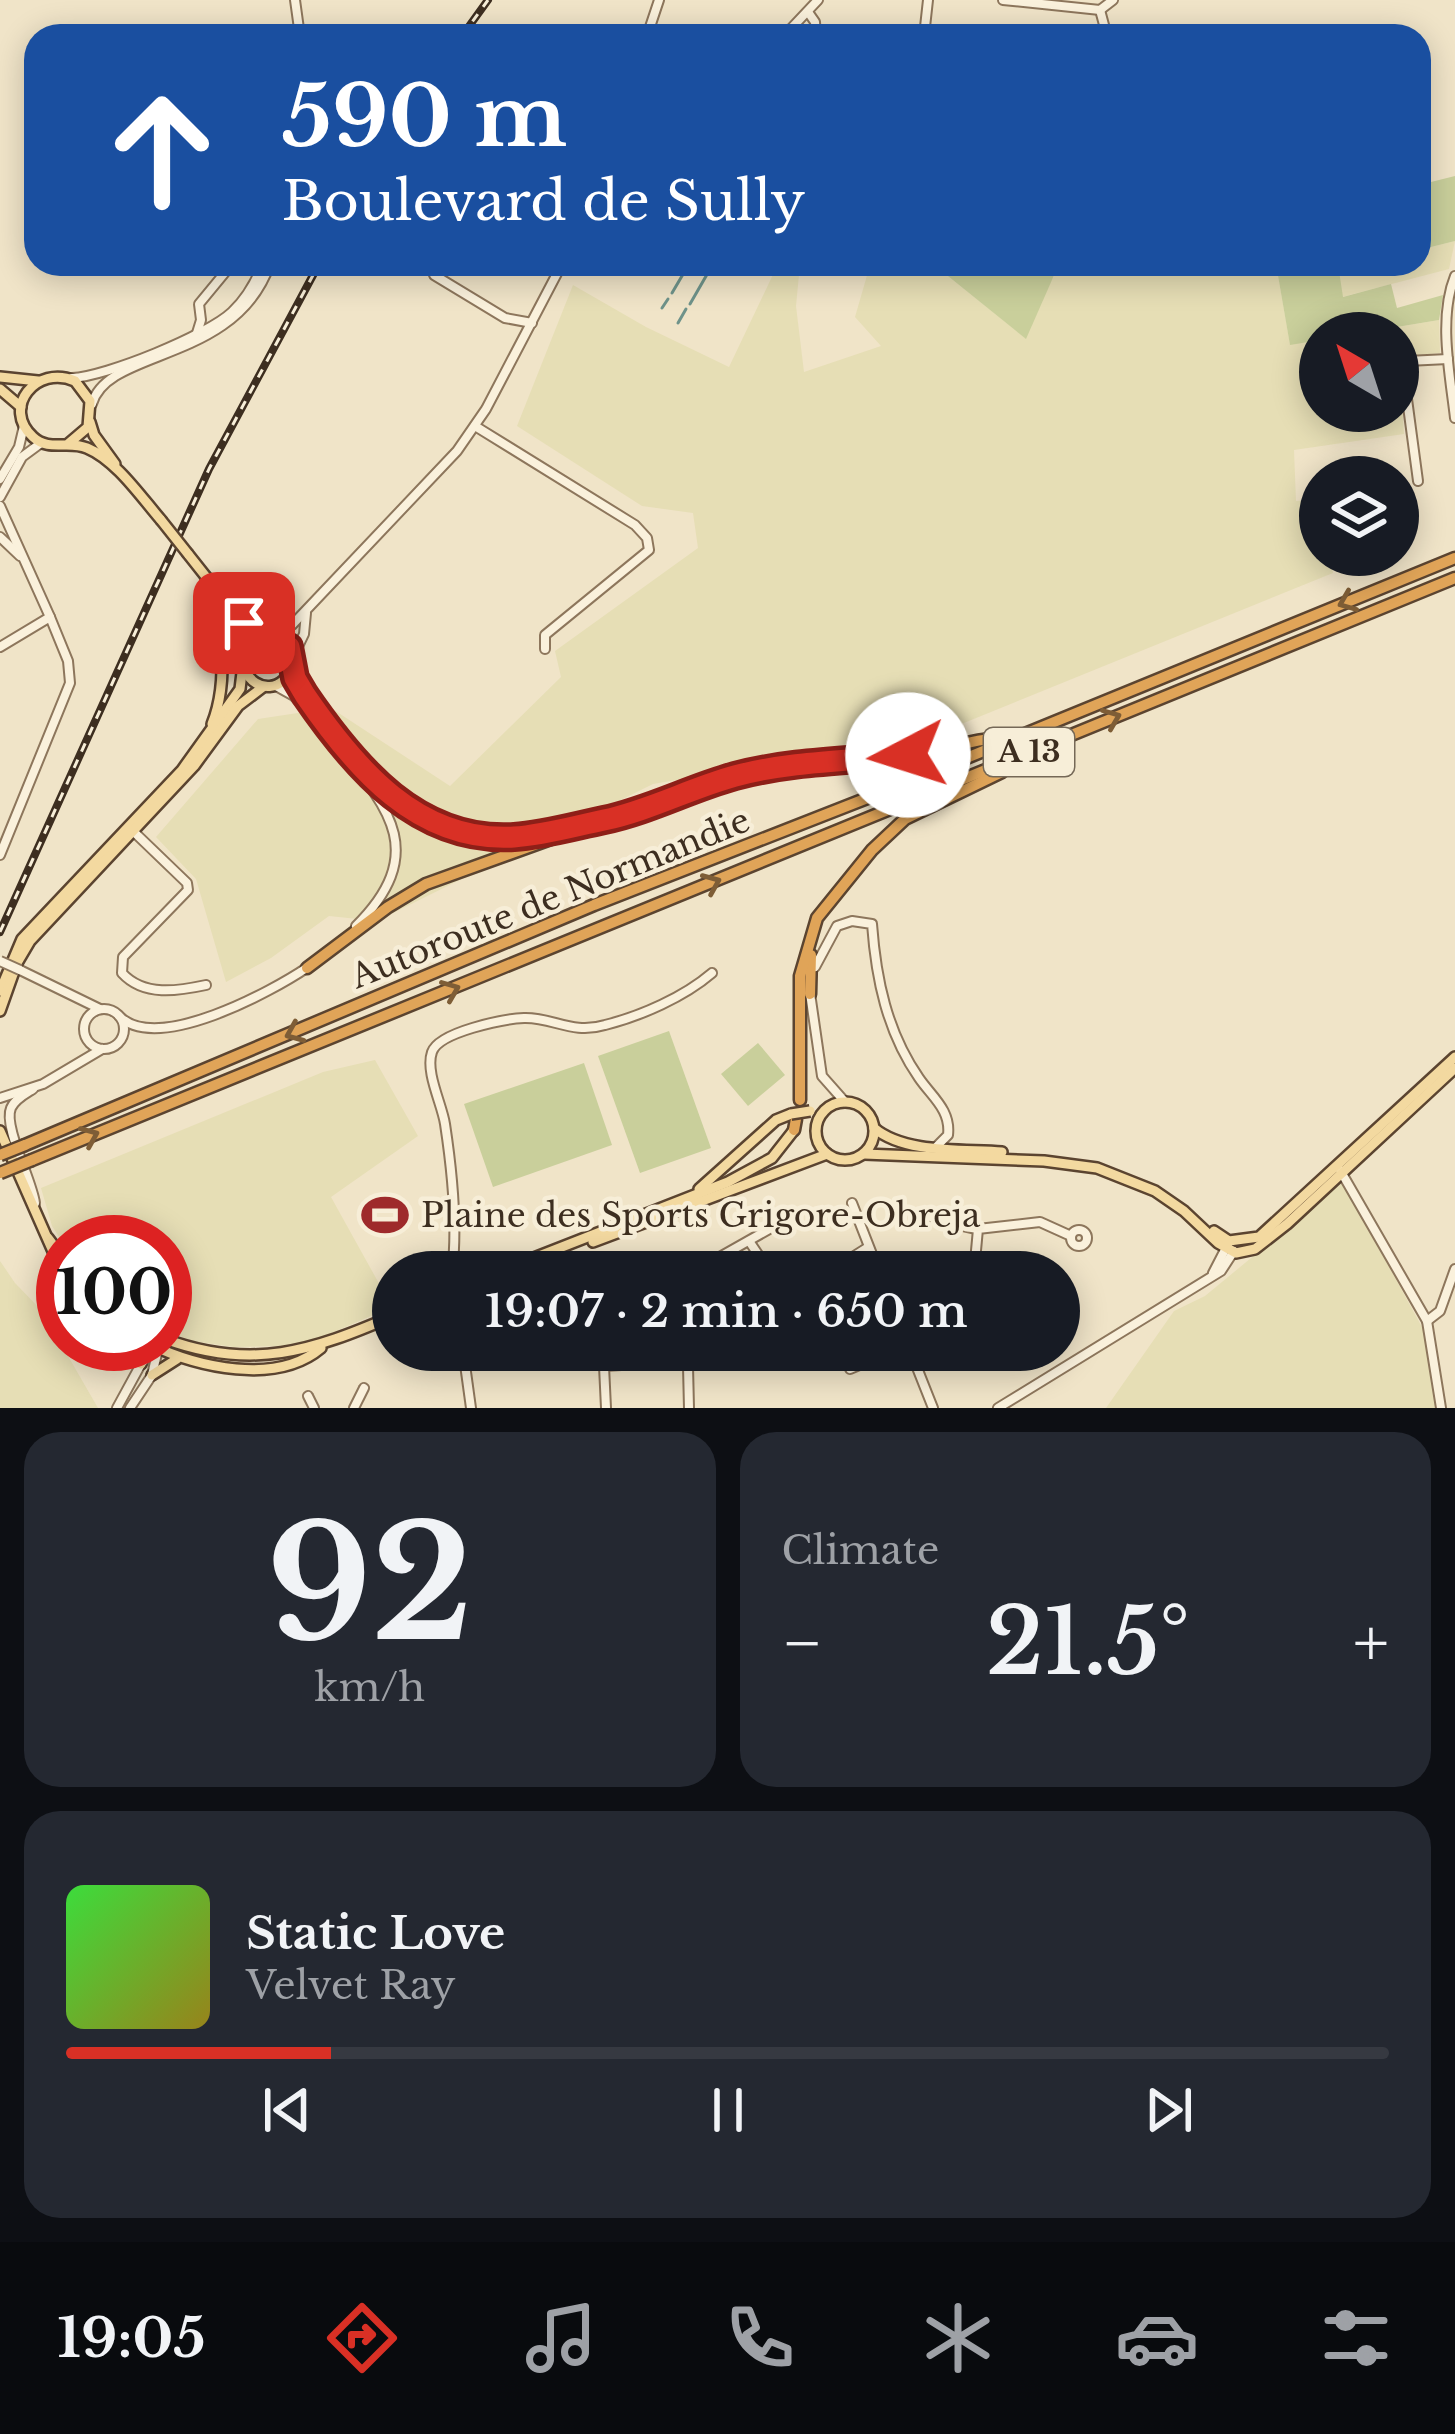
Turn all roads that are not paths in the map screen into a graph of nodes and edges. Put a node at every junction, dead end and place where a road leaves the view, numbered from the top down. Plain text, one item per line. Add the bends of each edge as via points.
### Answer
1 (818, 0) edge
2 (1003, 0) edge
3 (1113, 0) edge
4 (1100, 10) junction
5 (808, 12) junction
6 (796, 24) edge
7 (815, 24) edge
8 (1104, 24) edge
9 (222, 276) edge
10 (261, 276) edge
11 (436, 276) edge
12 (556, 276) edge
13 (1455, 276) edge
14 (1452, 298) edge
15 (199, 304) junction
16 (506, 318) junction
17 (533, 322) junction
18 (218, 327) junction
19 (197, 333) junction
20 (522, 343) junction
21 (1448, 358) junction
22 (0, 377) edge
23 (70, 378) junction
24 (38, 381) junction
25 (0, 389) edge
26 (92, 406) junction
27 (21, 407) junction
28 (1455, 418) edge
29 (90, 421) junction
30 (24, 424) junction
31 (475, 426) junction
32 (41, 442) junction
33 (68, 444) junction
34 (1415, 456) edge
35 (0, 479) edge
36 (140, 496) junction
37 (1, 508) edge
38 (0, 537) edge
39 (1455, 558) edge
40 (25, 561) junction
41 (206, 577) junction
42 (1455, 578) edge
43 (225, 602) junction
44 (310, 607) junction
45 (50, 617) junction
46 (270, 637) junction
47 (0, 647) edge
48 (545, 649) dead end
49 (245, 653) junction
50 (293, 663) junction
51 (244, 669) junction
52 (276, 686) junction
53 (263, 687) junction
54 (207, 738) junction
55 (1007, 740) junction
56 (1007, 761) junction
57 (602, 820) junction
58 (134, 832) junction
59 (0, 855) edge
60 (834, 896) junction
61 (0, 961) edge
62 (308, 968) junction
63 (712, 973) dead end
64 (206, 985) dead end
65 (60, 988) junction
66 (0, 991) edge
67 (810, 994) junction
68 (101, 1009) junction
69 (0, 1011) edge
70 (119, 1016) junction
71 (85, 1025) junction
72 (86, 1036) junction
73 (103, 1048) junction
74 (1455, 1057) edge
75 (1455, 1068) edge
76 (66, 1070) junction
77 (33, 1088) junction
78 (0, 1098) edge
79 (800, 1100) dead end
80 (845, 1102) junction
81 (827, 1108) junction
82 (794, 1121) junction
83 (874, 1128) junction
84 (0, 1131) edge
85 (936, 1147) junction
86 (827, 1154) junction
87 (863, 1154) junction
88 (0, 1155) edge
89 (1340, 1170) junction
90 (0, 1173) edge
91 (684, 1199) junction
92 (852, 1203) dead end
93 (914, 1214) dead end
94 (37, 1215) edge
95 (36, 1218) edge
96 (787, 1219) dead end
97 (978, 1229) junction
98 (1071, 1235) dead end
99 (748, 1240) junction
100 (582, 1241) junction
101 (1231, 1246) junction
102 (867, 1248) junction
103 (454, 1251) edge
104 (555, 1251) edge
105 (729, 1251) edge
106 (756, 1251) edge
107 (862, 1251) edge
108 (868, 1251) edge
109 (976, 1251) edge
110 (1455, 1269) edge
111 (1427, 1321) junction
112 (372, 1325) edge
113 (323, 1346) junction
114 (192, 1350) edge
115 (192, 1361) edge
116 (137, 1371) edge
117 (153, 1371) edge
118 (158, 1371) edge
119 (466, 1371) edge
120 (604, 1371) edge
121 (688, 1371) edge
122 (918, 1371) edge
123 (152, 1376) junction
124 (364, 1388) dead end
125 (308, 1396) dead end
126 (117, 1408) edge
127 (130, 1408) edge
128 (314, 1408) edge
129 (354, 1408) edge
130 (471, 1408) edge
131 (606, 1408) edge
132 (689, 1408) edge
133 (933, 1408) edge
134 (998, 1408) edge
135 (1442, 1408) edge

1 - 5 street
2 - 4 street
3 - 4 street
4 - 8 street
5 - 6 street
5 - 7 street
9 - 15 street
10 - 18 street via 245,308
11 - 16 street
12 - 17 street
13 - 14 street
14 - 21 street
15 - 18 street
15 - 19 street
16 - 17 street
16 - 20 street
17 - 20 street
18 - 19 street
18 - 26 street via 110,377
19 - 23 street
20 - 31 street
21 - 28 street
21 - 34 street via 1407,361 1403,369
22 - 24 main road
23 - 24 main road
23 - 26 main road
24 - 27 main road
25 - 27 main road
26 - 29 main road
27 - 30 main road
29 - 33 main road
29 - 36 main road
30 - 32 main road
30 - 35 street
31 - 44 street
31 - 48 street via 647,538 649,550 545,635
32 - 33 main road
32 - 37 street via 17,463
33 - 36 main road via 97,453
36 - 41 main road, bridge
37 - 40 street
38 - 40 street
39 -> 55 highway, Autoroute de Normandie / A 13
40 - 45 street
41 - 43 main road
41 - 54 main road via 220,645 218,710
56 -> 42 highway, Autoroute de Normandie / A 13
43 - 46 main road via 247,627
43 - 49 main road
44 - 46 street
44 - 50 street
45 - 47 street
45 - 59 street via 70,683
46 - 49 main road
46 - 50 main road via 287,645
49 - 51 main road
50 - 52 main road
50 - 57 highway via 312,706 370,776 440,826 499,838
51 - 53 main road
51 - 54 main road
52 - 53 main road
52 - 62 street via 298,700 382,801 396,838 383,896
53 - 58 main road via 238,706
54 - 66 main road via 22,939
55 - 57 highway via 754,771
55 -> 88 highway, Autoroute de Normandie / A 13, bridge
56 - 60 highway via 1002,772 905,819
90 -> 56 highway, Autoroute de Normandie / A 13, bridge
57 - 62 highway via 425,884
58 - 64 street via 189,886 123,957 122,973 152,990
58 - 69 main road via 29,941
60 - 67 highway via 810,960
60 - 79 highway via 803,959
61 - 65 street, bridge
62 - 70 street via 190,1022 138,1028
63 - 103 street via 605,1025 581,1029 524,1018 458,1032 432,1049
65 - 68 street
65 - 71 street
67 - 80 street via 820,1066
67 - 85 street via 817,957 836,926 872,924 892,1029 948,1117 948,1135
68 - 70 street
68 - 71 street
70 - 73 street via 121,1037
71 - 72 street
72 - 73 street
72 - 76 street
73 - 76 street
74 - 89 main road
75 - 89 main road
76 - 77 street
77 - 78 street
77 - 94 street via 13,1104 9,1120
80 - 81 main road
80 - 83 main road via 862,1107
81 - 82 main road, bridge
81 - 86 main road via 816,1131
82 - 91 main road via 776,1120
82 - 91 main road via 766,1161
83 - 85 main road
83 - 87 main road
84 - 95 main road
85 - 101 main road via 1108,1165 1162,1190
86 - 87 main road
86 - 100 main road
87 - 101 main road via 1096,1168 1155,1191
89 - 101 main road via 1260,1246
89 - 111 street
91 - 100 main road
92 - 102 street
93 - 97 street
96 - 99 street
97 - 98 street via 1040,1222
97 - 109 street
99 - 105 street
99 - 106 street
100 - 104 main road
101 - 134 street via 1207,1278
102 - 107 street
102 - 108 street
110 - 111 street via 1440,1311
111 - 135 street
112 - 113 main road
113 - 114 main road via 243,1356
113 - 115 main road via 265,1367
116 - 126 street
117 - 123 street
118 - 123 main road
119 - 130 street
120 - 131 street
121 - 132 street
122 - 133 street
123 - 127 street
124 - 129 street
125 - 128 street

